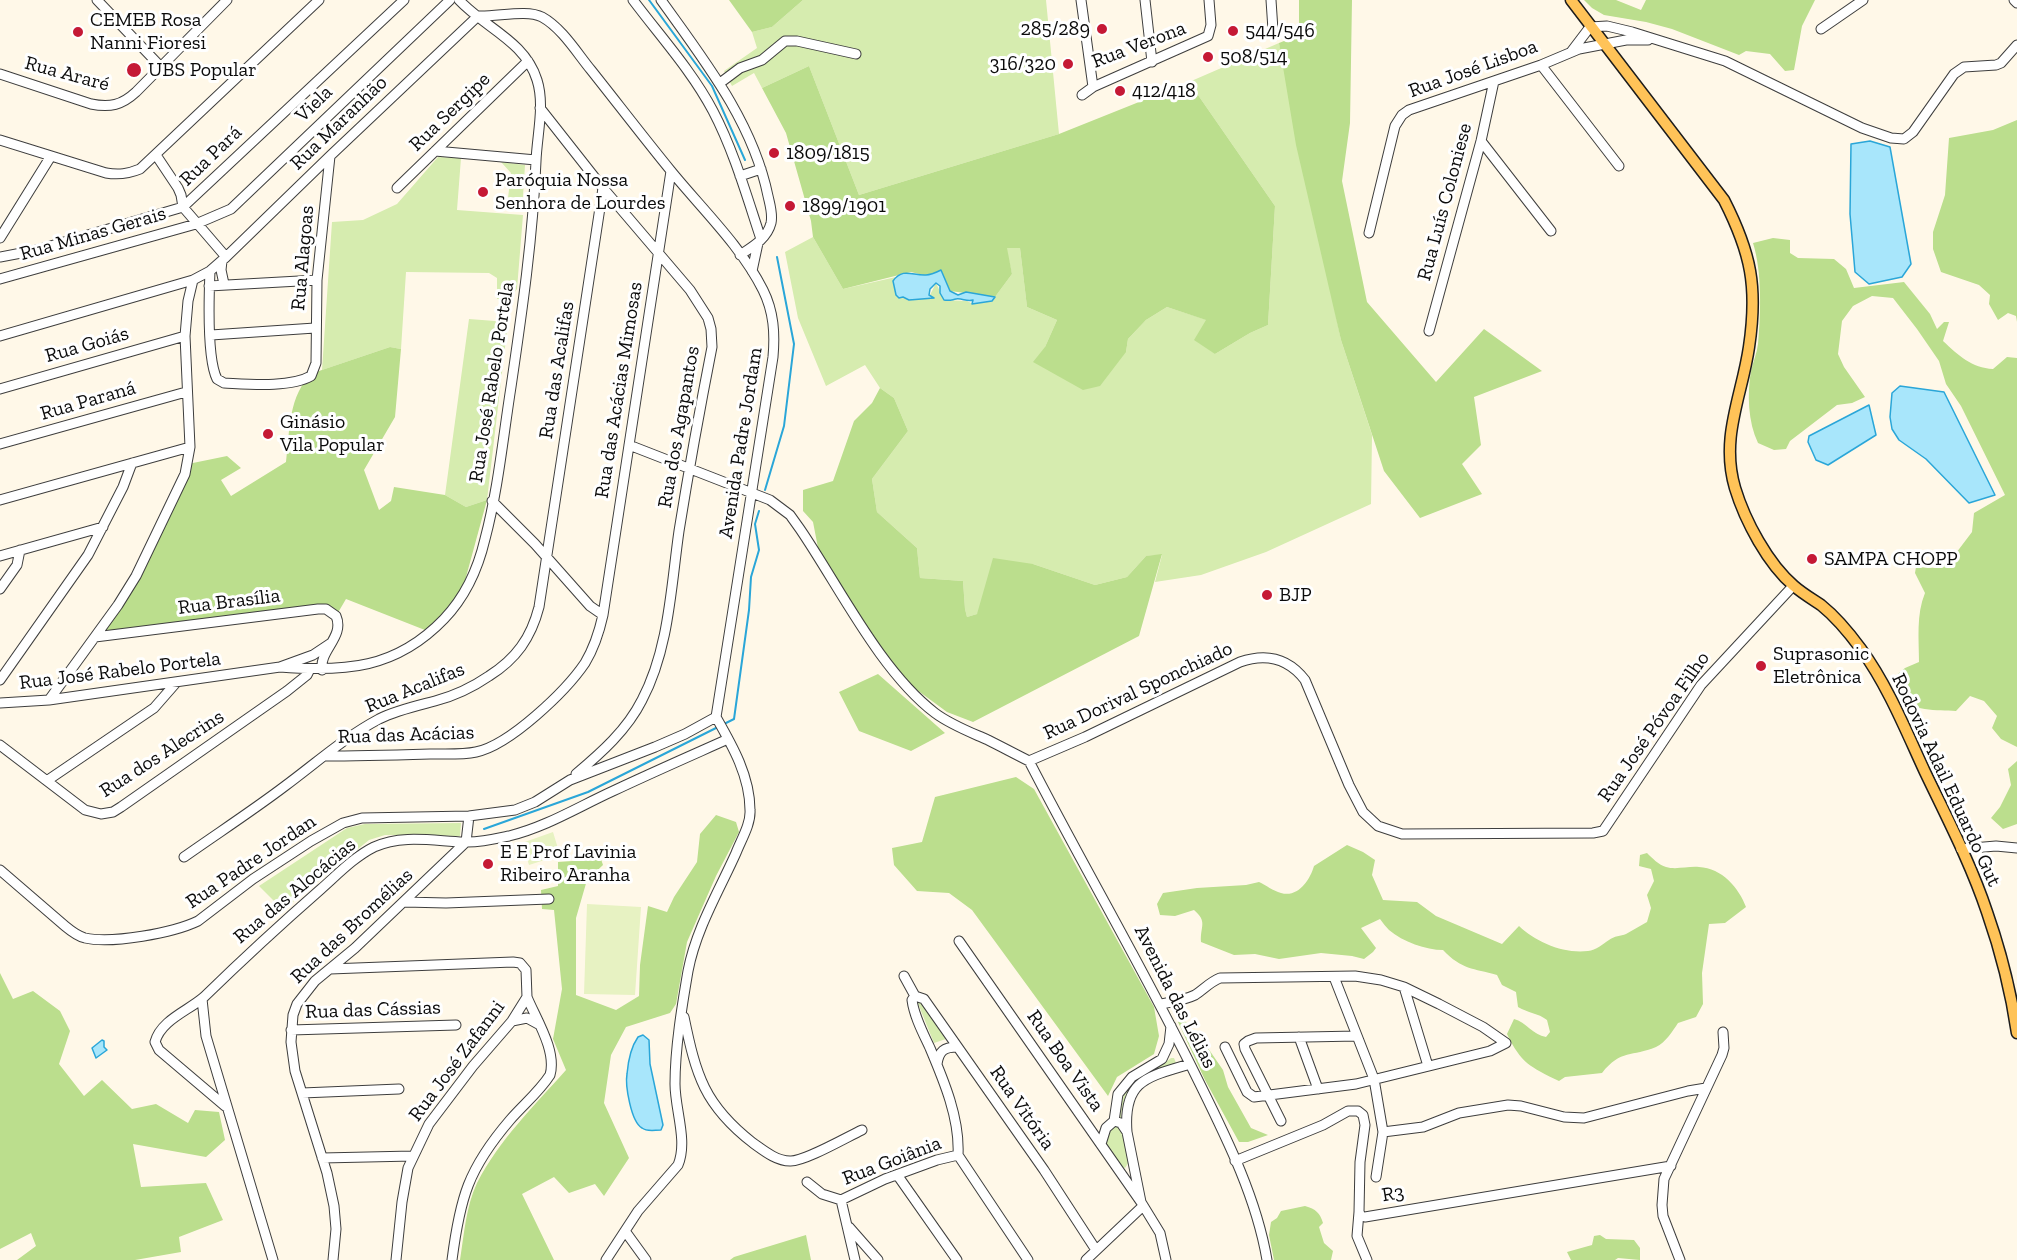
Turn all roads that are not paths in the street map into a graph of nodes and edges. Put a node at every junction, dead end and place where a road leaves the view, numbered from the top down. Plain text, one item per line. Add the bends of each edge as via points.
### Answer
1 (97, 0) edge
2 (227, 0) edge
3 (319, 0) edge
4 (404, 0) edge
5 (450, 0) edge
6 (633, 0) edge
7 (661, 0) edge
8 (1081, 0) edge
9 (1145, 0) edge
10 (1209, 0) edge
11 (1271, 0) edge
12 (1571, 0) edge
13 (1863, 0) edge
14 (2013, 0) edge
15 (461, 1) edge
16 (2017, 3) edge
17 (478, 16) junction
18 (1590, 27) junction
19 (1821, 29) dead end
20 (1273, 30) dead end
21 (1657, 40) junction
22 (1604, 44) junction
23 (2017, 45) edge
24 (1571, 52) junction
25 (856, 54) dead end
26 (528, 61) junction
27 (1152, 62) junction
28 (1541, 65) junction
29 (161, 67) junction
30 (0, 74) edge
31 (1494, 81) junction
32 (720, 83) junction
33 (1093, 87) junction
34 (1082, 95) dead end
35 (540, 108) junction
36 (0, 140) edge
37 (1481, 141) junction
38 (435, 151) junction
39 (156, 155) junction
40 (51, 156) junction
41 (330, 156) junction
42 (536, 160) junction
43 (1619, 166) dead end
44 (761, 169) junction
45 (671, 171) junction
46 (740, 177) junction
47 (398, 188) dead end
48 (603, 188) junction
49 (183, 207) junction
50 (196, 224) junction
51 (1551, 231) dead end
52 (1369, 233) dead end
53 (0, 238) edge
54 (760, 241) junction
55 (658, 252) junction
56 (740, 255) junction
57 (0, 257) edge
58 (224, 259) junction
59 (210, 270) junction
60 (752, 271) junction
61 (0, 279) edge
62 (193, 280) junction
63 (317, 280) junction
64 (224, 284) junction
65 (209, 286) junction
66 (315, 328) junction
67 (1429, 331) dead end
68 (211, 335) junction
69 (0, 336) edge
70 (185, 336) junction
71 (0, 389) edge
72 (186, 392) junction
73 (0, 444) edge
74 (629, 445) junction
75 (190, 447) junction
76 (132, 463) junction
77 (689, 469) junction
78 (752, 492) junction
79 (0, 500) edge
80 (492, 501) junction
81 (103, 527) junction
82 (20, 550) junction
83 (0, 556) edge
84 (546, 557) junction
85 (1793, 586) junction
86 (0, 590) edge
87 (603, 615) junction
88 (94, 637) junction
89 (331, 644) junction
90 (280, 667) junction
91 (310, 669) junction
92 (322, 670) junction
93 (0, 680) edge
94 (175, 684) junction
95 (49, 700) junction
96 (0, 703) edge
97 (716, 717) junction
98 (728, 739) junction
99 (0, 745) edge
100 (598, 755) junction
101 (324, 756) junction
102 (1029, 761) junction
103 (606, 766) junction
104 (48, 780) junction
105 (570, 780) junction
106 (469, 816) junction
107 (1593, 833) joint
108 (466, 842) junction
109 (2017, 848) edge
110 (1961, 849) junction
111 (184, 857) dead end
112 (0, 870) edge
113 (549, 898) dead end
114 (405, 902) junction
115 (959, 941) dead end
116 (330, 969) junction
117 (904, 976) dead end
118 (1334, 977) junction
119 (1404, 987) junction
120 (527, 997) junction
121 (914, 997) junction
122 (202, 999) junction
123 (1161, 1004) junction
124 (683, 1012) junction
125 (512, 1021) junction
126 (538, 1024) junction
127 (1171, 1024) junction
128 (456, 1025) dead end
129 (291, 1030) junction
130 (1723, 1032) dead end
131 (2017, 1034) edge
132 (1357, 1036) junction
133 (1299, 1037) junction
134 (957, 1047) junction
135 (1225, 1047) dead end
136 (937, 1064) junction
137 (1190, 1064) junction
138 (1428, 1066) junction
139 (1374, 1079) junction
140 (1706, 1088) junction
141 (399, 1089) dead end
142 (1318, 1089) junction
143 (302, 1093) junction
144 (1267, 1095) junction
145 (225, 1106) junction
146 (1114, 1121) junction
147 (1281, 1121) dead end
148 (862, 1130) dead end
149 (1127, 1132) junction
150 (1383, 1132) junction
151 (1101, 1144) junction
152 (958, 1155) junction
153 (413, 1156) junction
154 (322, 1158) junction
155 (1235, 1161) junction
156 (1671, 1166) junction
157 (1134, 1168) junction
158 (1120, 1174) junction
159 (897, 1176) junction
160 (1376, 1177) dead end
161 (807, 1182) dead end
162 (841, 1200) junction
163 (1142, 1204) junction
164 (1359, 1212) junction
165 (849, 1227) junction
166 (626, 1231) junction
167 (1096, 1250) junction
168 (273, 1260) edge
169 (333, 1260) edge
170 (396, 1260) edge
171 (452, 1260) edge
172 (606, 1260) edge
173 (646, 1260) edge
174 (855, 1260) edge
175 (878, 1260) edge
176 (957, 1260) edge
177 (1028, 1260) edge
178 (1086, 1260) edge
179 (1166, 1260) edge
180 (1267, 1260) edge
181 (1367, 1260) edge
182 (1680, 1260) edge

1 - 29 street
2 - 29 street, Rua Araré
3 - 39 street
4 - 49 street, Rua Pará
5 - 50 street, Viela via 231,208
6 - 46 street via 703,93
7 - 32 street
8 - 33 street, Rua Verona
9 - 27 street
10 - 27 street, Rua Verona via 1208,36
11 - 20 street
12 - 18 main road, Rodovia Adail Eduardo Gut
13 - 19 street
14 - 16 street
15 - 17 street, Rua José Rabelo Portela
17 - 26 street, Rua José Rabelo Portela via 502,33
17 - 41 street, Rua Maranhão
17 - 45 street, Avenida Padre Jordam via 533,14 551,23
18 - 21 street via 1618,28
18 - 22 main road, Rodovia Adail Eduardo Gut
18 - 24 street
21 - 22 street, Rua José Lisboa
21 - 23 street via 1725,61 1862,128 1904,139 1954,74 1964,67 2001,63
22 - 24 street, Rua José Lisboa
22 - 85 main road, Rodovia Adail Eduardo Gut via 1724,200 1746,249 1752,287 1749,348 1732,418 1731,469 1755,536
24 - 28 street, Rua José Lisboa
25 - 32 street via 785,41 762,60 744,66
26 - 35 street, Rua José Rabelo Portela via 538,81
26 - 38 street, Rua Sergipe
27 - 33 street, Rua Verona
28 - 31 street, Rua José Lisboa
28 - 43 street
29 - 30 street, Rua Araré via 128,99 112,106 91,104
31 - 37 street, Rua Luís Coloniese
31 - 52 street, Rua José Lisboa via 1409,110 1398,120
32 - 44 street
33 - 34 street
35 - 42 street, Rua José Rabelo Portela
35 - 48 street, Rua dos Agapantos
36 - 40 street
37 - 51 street
37 - 67 street, Rua Luís Coloniese
38 - 42 street
38 - 47 street, Rua Sergipe
39 - 40 street via 140,169 117,175
39 - 49 street via 182,195
40 - 53 street
41 - 58 street, Rua Maranhão
41 - 63 street, Rua Alagoas
42 - 80 street, Rua José Rabelo Portela via 524,301
44 - 46 street
44 - 54 street via 772,217
45 - 55 street, Rua das Acácias Mimosas
45 - 56 street, Avenida Padre Jordam
46 - 54 street
48 - 55 street, Rua dos Agapantos
48 - 84 street, Rua das Acalifas
49 - 50 street
49 - 57 street, Rua Pará
50 - 58 street
50 - 61 street, Rua Minas Gerais
54 - 56 street
54 - 60 street
55 - 74 street, Rua das Acácias Mimosas
55 - 77 street, Rua dos Agapantos via 703,308 711,329 712,347
56 - 60 street, Avenida Padre Jordam
58 - 59 street, Rua Maranhão
58 - 64 street
59 - 62 street, Rua Maranhão
59 - 65 street
60 - 78 street, Avenida Padre Jordam via 768,300 775,337
62 - 69 street
62 - 70 street
63 - 64 street
63 - 66 street, Rua Alagoas
64 - 65 street
65 - 68 street
66 - 68 street
66 - 68 street, Rua Alagoas via 316,363 310,376 296,381 220,382 215,376
70 - 71 street, Rua Goiás
70 - 72 street
72 - 73 street, Rua Paraná
72 - 75 street
74 - 77 street, Rua Dorival Sponchiado
74 - 87 street, Rua das Acácias Mimosas
75 - 76 street
75 - 88 street via 185,474 136,576
76 - 79 street
76 - 81 street
77 - 78 street, Rua Dorival Sponchiado
77 - 100 street, Rua dos Agapantos via 659,655 642,701
78 - 97 street, Avenida Padre Jordam
78 - 102 street, Rua Dorival Sponchiado via 790,516 866,632 918,698 945,720
80 - 84 street
80 - 92 street, Rua José Rabelo Portela via 476,570 445,618 414,644 387,657 360,666
81 - 82 street
81 - 93 street via 88,555
82 - 83 street
82 - 86 street via 17,565
84 - 87 street
84 - 101 street, Rua Acalifas via 533,628 503,666 463,691 380,719
85 - 107 street, Rua José Póvoa Filho via 1706,679 1603,831
85 - 110 main road, Rodovia Adail Eduardo Gut via 1823,606 1861,648 1895,708
87 - 101 street, Rua das Acácias via 596,642 575,678 499,744 475,753
88 - 89 street, Rua Brasília via 318,609 332,612 338,620
88 - 95 street
89 - 90 street
89 - 92 street, Rua Brasília via 322,658
90 - 91 street, Rua José Rabelo Portela
90 - 94 street, Rua José Rabelo Portela
91 - 92 street, Rua José Rabelo Portela
91 - 104 street, Rua dos Alecrins via 287,691 113,812 85,810
94 - 95 street, Rua José Rabelo Portela
94 - 104 street via 154,708
95 - 96 street, Rua José Rabelo Portela
97 - 98 street
97 - 103 street
98 - 108 street, Rua das Alocácias via 540,826 508,836
98 - 124 street via 740,764 750,816 694,947
99 - 104 street, Rua dos Alecrins
100 - 103 street
100 - 105 street, Rua dos Agapantos
101 - 111 street, Rua Acalifas
102 - 107 street, Rua Dorival Sponchiado via 1262,656 1288,664 1305,680 1349,785 1363,812 1378,826 1402,834
102 - 123 street, Avenida das Lélias
103 - 105 street, Rua Padre Jordan
105 - 106 street, Rua Padre Jordan via 524,807
106 - 108 street
106 - 112 street, Rua Padre Jordan via 350,821 253,879 198,921 119,939 93,939 76,934
108 - 114 street, Rua das Bromélias
108 - 122 street, Rua das Alocácias via 400,840 372,848 296,910
109 - 110 street
110 - 131 main road, Rodovia Adail Eduardo Gut via 1987,910 2003,962
113 - 114 street
114 - 116 street, Rua das Bromélias
115 - 151 street, Rua Boa Vista
116 - 120 street, Rua José Zafanni via 513,962 526,970
116 - 129 street, Rua das Bromélias via 297,1004
117 - 121 street
118 - 119 street via 1355,976
118 - 123 street via 1220,978 1196,994
118 - 132 street
119 - 138 street
119 - 138 street via 1506,1043 1490,1051
120 - 125 street, Rua José Zafanni
120 - 126 street
121 - 134 street, Rua Vitória via 924,999
121 - 136 street via 916,1014
122 - 145 street via 206,1036
122 - 145 street via 177,1015 155,1039 156,1045
123 - 127 street, Avenida das Lélias
124 - 148 street via 696,1068 713,1104 761,1148 794,1161
124 - 166 street via 675,1087 681,1159
125 - 126 street via 527,1018
125 - 153 street, Rua José Zafanni via 429,1124
126 - 171 street via 550,1052 550,1075 495,1138 468,1182
127 - 137 street, Avenida das Lélias
127 - 146 street via 1164,1055 1122,1088
128 - 129 street, Rua das Cássias
129 - 143 street, Rua das Bromélias via 292,1056
130 - 140 street via 1722,1055
132 - 133 street
132 - 139 street
133 - 142 street
133 - 144 street via 1256,1038 1244,1044
134 - 136 street via 942,1051
134 - 167 street, Rua Vitória
135 - 144 street via 1247,1092
136 - 152 street via 955,1119
137 - 149 street via 1144,1081 1133,1091 1126,1108
137 - 155 street, Avenida das Lélias
138 - 139 street
139 - 142 street
139 - 150 street
140 - 150 street via 1584,1118 1508,1105 1459,1113 1423,1127
140 - 156 street
141 - 143 street
142 - 144 street
143 - 154 street, Rua das Bromélias
144 - 147 street
145 - 168 street
146 - 149 street
146 - 151 street via 1106,1128
149 - 157 street
150 - 160 street
151 - 158 street, Rua Boa Vista
152 - 159 street, Rua Goiânia
152 - 177 street
153 - 154 street
153 - 170 street, Rua José Zafanni via 405,1180
154 - 169 street, Rua das Bromélias via 336,1217
155 - 164 street, R3 via 1348,1111 1358,1111 1365,1125
155 - 180 street, Avenida das Lélias via 1254,1206
156 - 164 street, R3 via 1373,1216
156 - 182 street via 1664,1179 1662,1205
157 - 158 street
157 - 163 street
158 - 163 street, Rua Boa Vista
159 - 162 street, Rua Goiânia
159 - 176 street
161 - 162 street, Rua Goiânia via 822,1194
162 - 165 street
163 - 167 street
163 - 179 street, Rua Boa Vista via 1160,1233
164 - 181 street via 1357,1236
165 - 174 street
165 - 175 street
166 - 172 street
166 - 173 street
167 - 178 street

